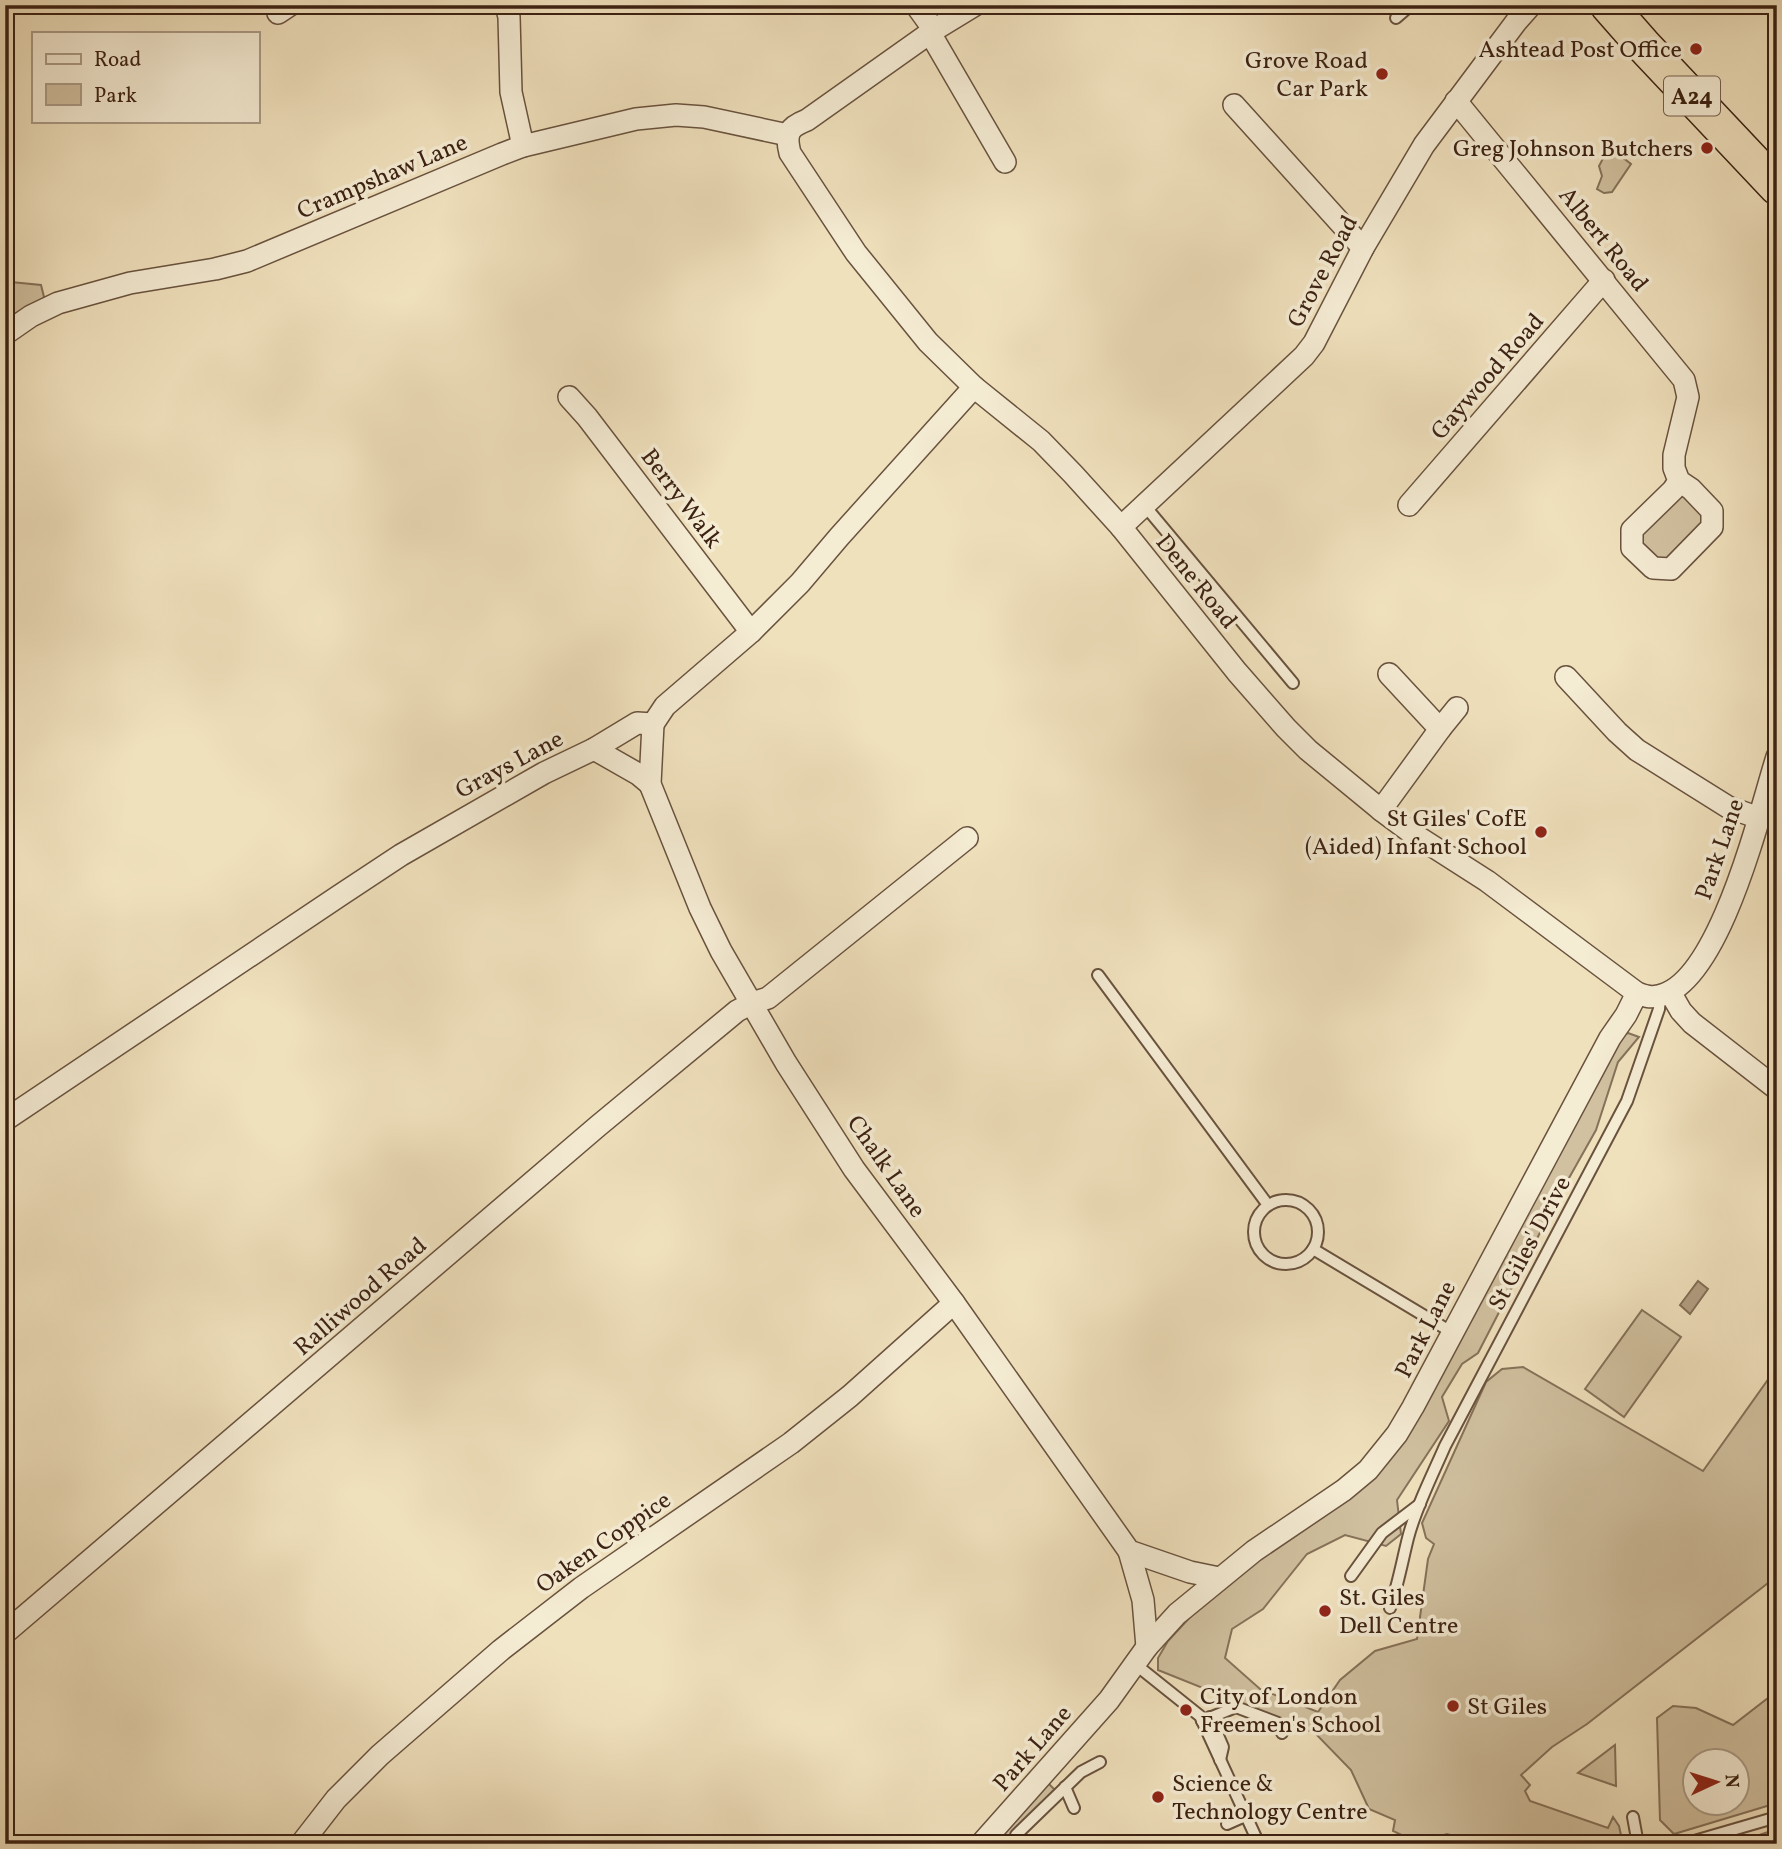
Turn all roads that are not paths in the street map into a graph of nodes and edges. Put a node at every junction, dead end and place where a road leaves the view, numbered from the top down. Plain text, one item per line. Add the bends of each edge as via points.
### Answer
1 (506, 5) edge
2 (916, 5) edge
3 (975, 5) edge
4 (1411, 5) edge
5 (1531, 5) edge
6 (1608, 5) edge
7 (1396, 18) dead end
8 (932, 31) junction
9 (1456, 101) junction
10 (1234, 105) dead end
11 (788, 135) junction
12 (523, 146) junction
13 (1005, 162) dead end
14 (1777, 187) edge
15 (1363, 248) junction
16 (1604, 280) junction
17 (5, 334) edge
18 (974, 387) junction
19 (569, 397) dead end
20 (1679, 481) dead end
21 (1409, 505) dead end
22 (1145, 506) junction
23 (1121, 527) junction
24 (751, 632) junction
25 (1389, 674) dead end
26 (1566, 677) dead end
27 (1293, 683) dead end
28 (1457, 708) dead end
29 (653, 724) junction
30 (1440, 729) junction
31 (594, 749) junction
32 (1777, 757) edge
33 (650, 784) junction
34 (1381, 810) junction
35 (1759, 818) junction
36 (967, 838) dead end
37 (1098, 975) dead end
38 (1637, 993) junction
39 (1665, 994) junction
40 (752, 1003) junction
41 (1777, 1089) edge
42 (5, 1120) edge
43 (1268, 1205) junction
44 (1313, 1249) junction
45 (954, 1303) junction
46 (1453, 1333) junction
47 (1420, 1504) junction
48 (1129, 1551) junction
49 (1351, 1576) dead end
50 (1219, 1578) junction
51 (1390, 1608) dead end
52 (5, 1633) edge
53 (1141, 1656) junction
54 (1204, 1718) junction
55 (1282, 1733) dead end
56 (1100, 1762) dead end
57 (1065, 1787) junction
58 (1074, 1808) dead end
59 (1245, 1816) junction
60 (1633, 1817) dead end
61 (1777, 1817) edge
62 (1227, 1824) dead end
63 (1016, 1835) dead end
64 (301, 1844) edge
65 (981, 1844) edge
66 (1259, 1844) edge
67 (1639, 1844) edge
68 (1684, 1844) edge

1 - 12 street via 511,92
2 - 8 street
3 - 8 street
4 - 7 lane
5 - 9 street, Grove Road
6 - 14 highway, A24
8 - 11 street via 792,126
8 - 13 street
9 - 15 street, Grove Road via 1424,145
9 - 16 street, Albert Road
10 - 15 street
11 - 12 street, Crampshaw Lane via 676,115 636,119
11 - 18 street, Dene Road via 790,153 856,253 928,342
12 - 17 street, Crampshaw Lane via 247,261 130,283 58,303
15 - 22 street, Grove Road via 1304,356
16 - 20 street, Albert Road via 1684,380 1688,397 1674,455
16 - 21 street, Gaywood Road
18 - 23 street, Dene Road via 1041,441
18 - 24 street
19 - 24 street, Berry Walk
22 - 23 street, Grove Road
22 - 27 lane, Dene Road
23 - 34 street, Dene Road via 1286,729
24 - 29 street via 665,706
25 - 30 street
26 - 35 street via 1637,750 1728,807
28 - 30 street
29 - 31 street, Grays Lane via 638,723
29 - 33 street, Chalk Lane
30 - 34 street
31 - 33 street
31 - 42 street, Grays Lane via 544,772 401,855
32 - 35 street, Park Lane
33 - 40 street, Chalk Lane via 699,908
34 - 38 street, Dene Road via 1487,881
35 - 39 street, Park Lane via 1737,885 1705,954 1695,969
36 - 40 street, Ralliwood Road via 768,998
37 - 43 lane
38 - 39 street via 1648,997
38 - 46 street, Park Lane
39 - 41 street via 1692,1023
39 - 47 lane, St Giles' Drive via 1627,1101 1445,1446
40 - 45 street, Chalk Lane via 854,1169
40 - 52 street, Ralliwood Road via 598,1126
43 - 44 lane via 1289,1200 1308,1209 1318,1235
43 - 44 lane via 1258,1215 1254,1229 1264,1255 1290,1264
44 - 46 lane
45 - 48 street, Chalk Lane
45 - 64 street, Oaken Coppice via 790,1443 581,1588 501,1650 380,1755 336,1799
46 - 50 street, Park Lane via 1398,1434 1368,1470
47 - 49 lane, St Giles' Drive via 1382,1533
47 - 51 lane, St Giles' Drive
48 - 50 street
48 - 53 street, Chalk Lane via 1143,1600
50 - 53 street, Park Lane via 1177,1614
53 - 54 lane
53 - 65 street, Park Lane via 1109,1700
54 - 55 lane via 1236,1707 1278,1723
54 - 59 lane
56 - 57 lane
57 - 58 lane
57 - 63 lane
59 - 62 lane
59 - 66 lane
60 - 67 lane
61 - 68 lane

